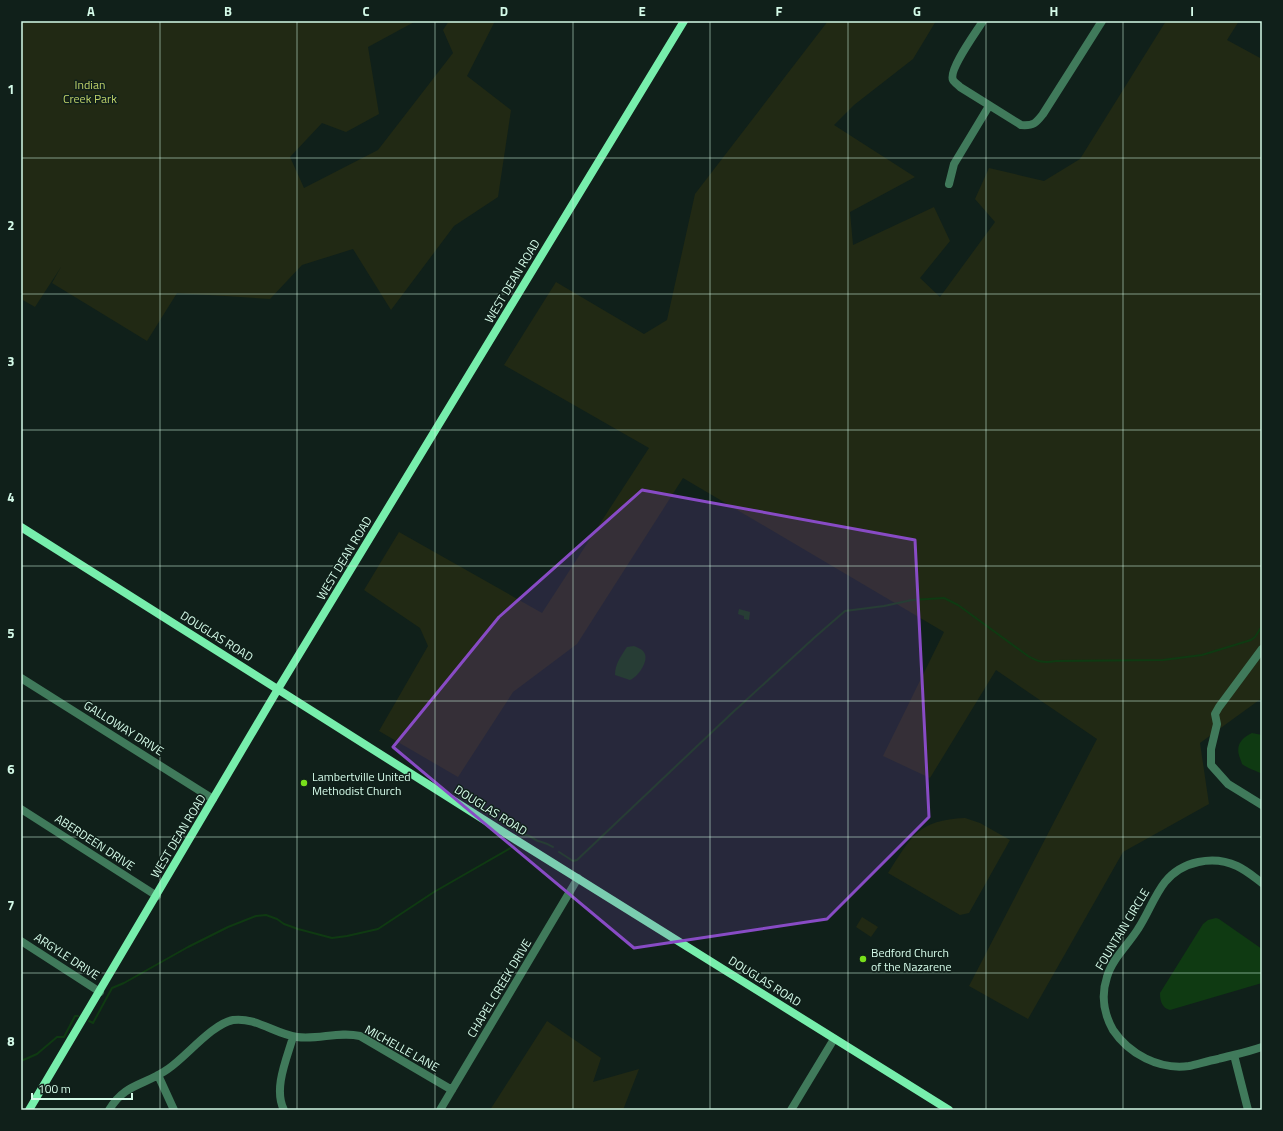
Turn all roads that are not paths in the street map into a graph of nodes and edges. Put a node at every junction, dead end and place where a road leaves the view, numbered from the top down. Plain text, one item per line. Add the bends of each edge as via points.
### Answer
1 (684, 21) edge
2 (983, 21) edge
3 (1102, 21) edge
4 (989, 106) junction
5 (949, 184) dead end
6 (21, 527) edge
7 (1262, 649) edge
8 (21, 678) edge
9 (278, 690) junction
10 (213, 799) junction
11 (1262, 805) edge
12 (21, 809) edge
13 (578, 878) junction
14 (1262, 883) edge
15 (157, 896) junction
16 (21, 941) edge
17 (100, 992) junction
18 (292, 1037) junction
19 (834, 1039) junction
20 (1262, 1047) edge
21 (1234, 1055) junction
22 (158, 1075) junction
23 (452, 1090) junction
24 (29, 1110) edge
25 (109, 1110) edge
26 (174, 1110) edge
27 (284, 1110) edge
28 (440, 1110) edge
29 (791, 1110) edge
30 (949, 1110) edge
31 (1248, 1110) edge

1 - 9 street, WEST DEAN ROAD
2 - 4 street via 952,74 953,80 960,87
3 - 4 street via 1037,122 1031,126 1021,125
4 - 5 street via 954,164
6 - 9 street, DOUGLAS ROAD
7 - 11 street via 1215,714 1217,724 1211,750 1211,765 1228,784
8 - 10 street, GALLOWAY DRIVE
9 - 10 street, WEST DEAN ROAD
9 - 13 street, DOUGLAS ROAD
10 - 15 street, WEST DEAN ROAD
12 - 15 street, ABERDEEN DRIVE
13 - 19 street, DOUGLAS ROAD
13 - 23 street, CHAPEL CREEK DRIVE
14 - 21 street, FOUNTAIN CIRCLE via 1238,867 1218,861 1197,862 1176,871 1162,886 1139,928 1108,972 1104,988 1105,1006 1111,1025 1123,1042 1143,1058 1163,1064 1189,1066
15 - 17 street, WEST DEAN ROAD
16 - 17 street, ARGYLE DRIVE
17 - 24 street, WEST DEAN ROAD
18 - 22 street, MICHELLE LANE via 250,1021 231,1021 218,1027 174,1065
18 - 23 street, MICHELLE LANE via 348,1034 360,1036
18 - 27 street via 279,1089
19 - 29 street
19 - 30 street, DOUGLAS ROAD
20 - 21 street, FOUNTAIN CIRCLE
21 - 31 street
22 - 25 street, MICHELLE LANE via 125,1091
22 - 26 street
23 - 28 street, CHAPEL CREEK DRIVE

